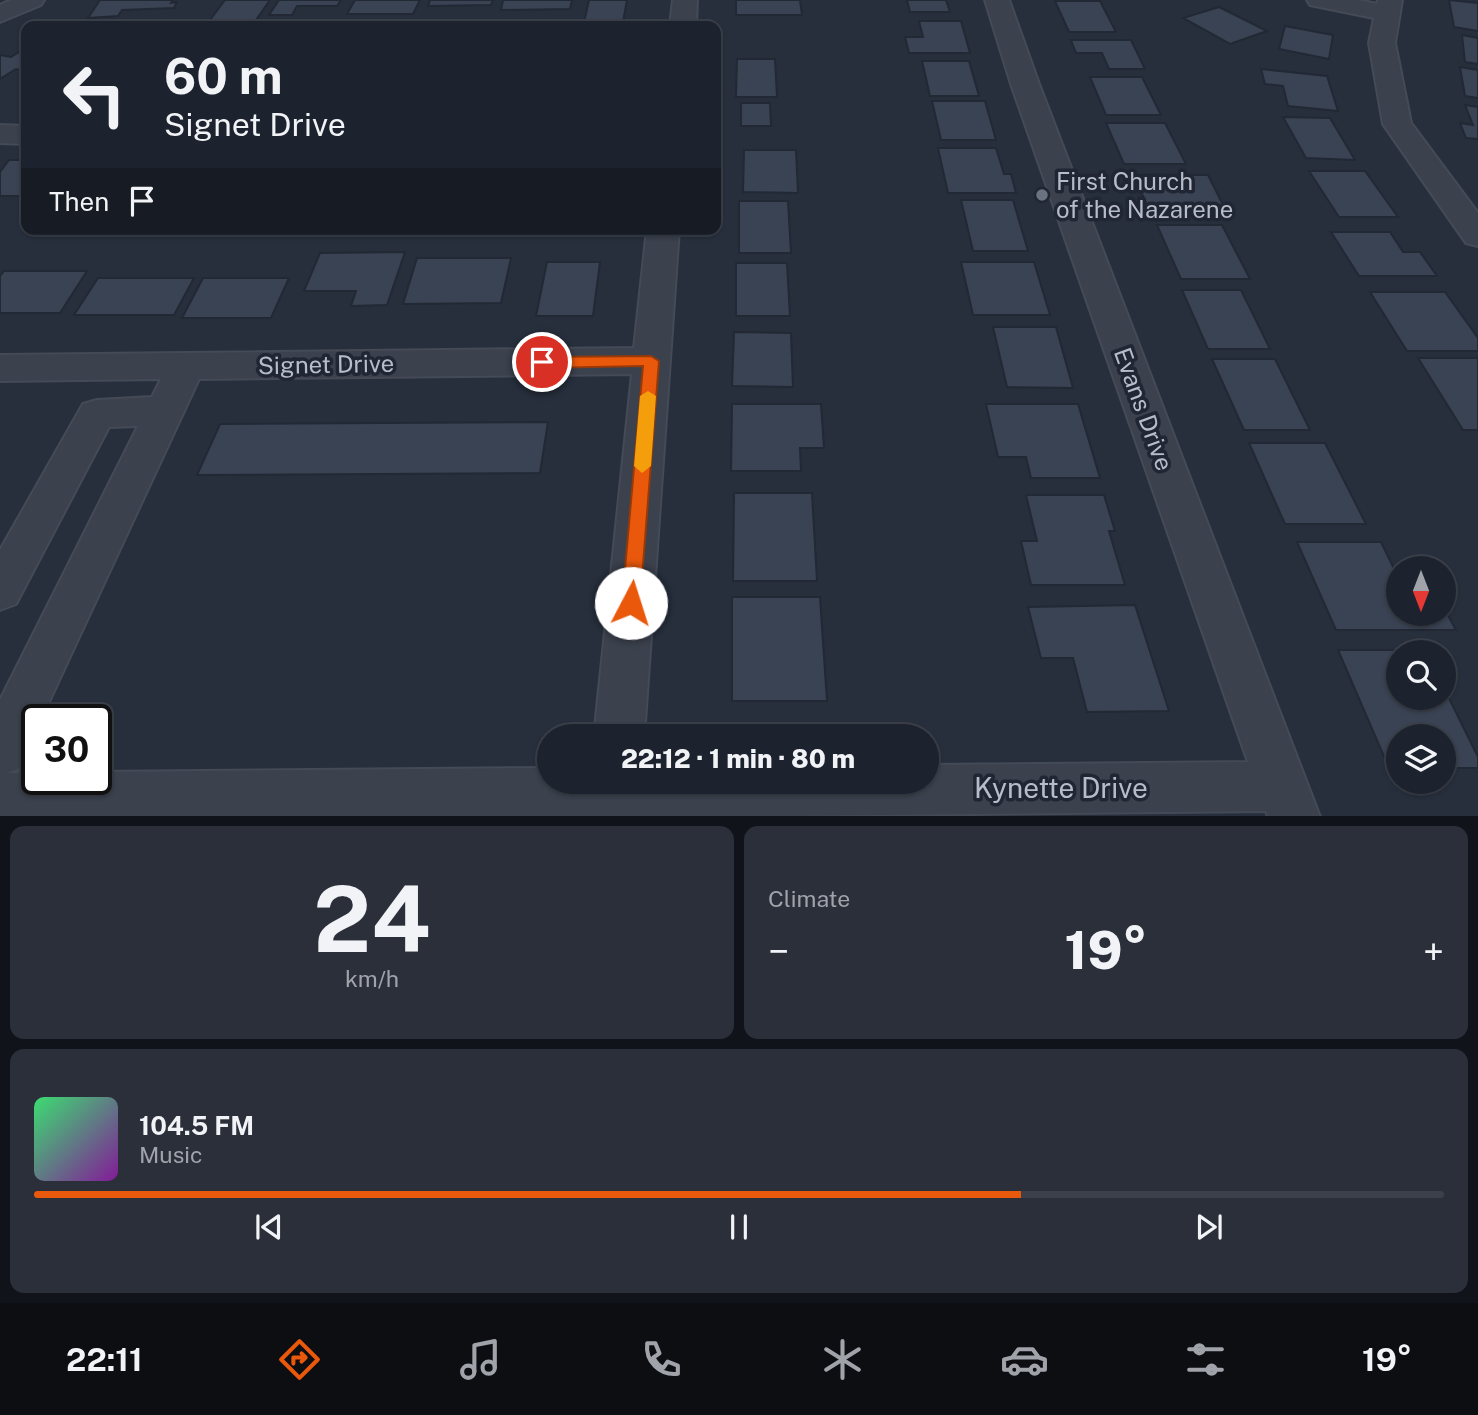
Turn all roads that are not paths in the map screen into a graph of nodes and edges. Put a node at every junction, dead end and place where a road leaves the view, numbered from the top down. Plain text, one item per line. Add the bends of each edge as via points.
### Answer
1 (32, 0) edge
2 (685, 0) edge
3 (997, 0) edge
4 (1319, 0) edge
5 (1388, 6) edge
6 (0, 14) edge
7 (683, 21) edge
8 (0, 134) edge
9 (21, 135) edge
10 (662, 235) edge
11 (1478, 236) edge
12 (651, 361) junction
13 (186, 366) junction
14 (0, 368) edge
15 (165, 410) junction
16 (0, 591) edge
17 (621, 724) edge
18 (0, 752) edge
19 (537, 788) edge
20 (939, 794) edge
21 (0, 798) edge
22 (1289, 801) edge

1 - 6 street
2 - 7 street
3 - 22 street, Evans Drive
4 - 5 street
5 - 11 street via 1382,43 1397,124
8 - 9 street
10 - 12 street
12 - 13 street, Signet Drive
12 - 17 street
13 - 14 street, Signet Drive
13 - 15 street
15 - 16 street via 97,414
15 - 18 street
19 - 21 street, Kynette Drive
20 - 22 street, Kynette Drive

